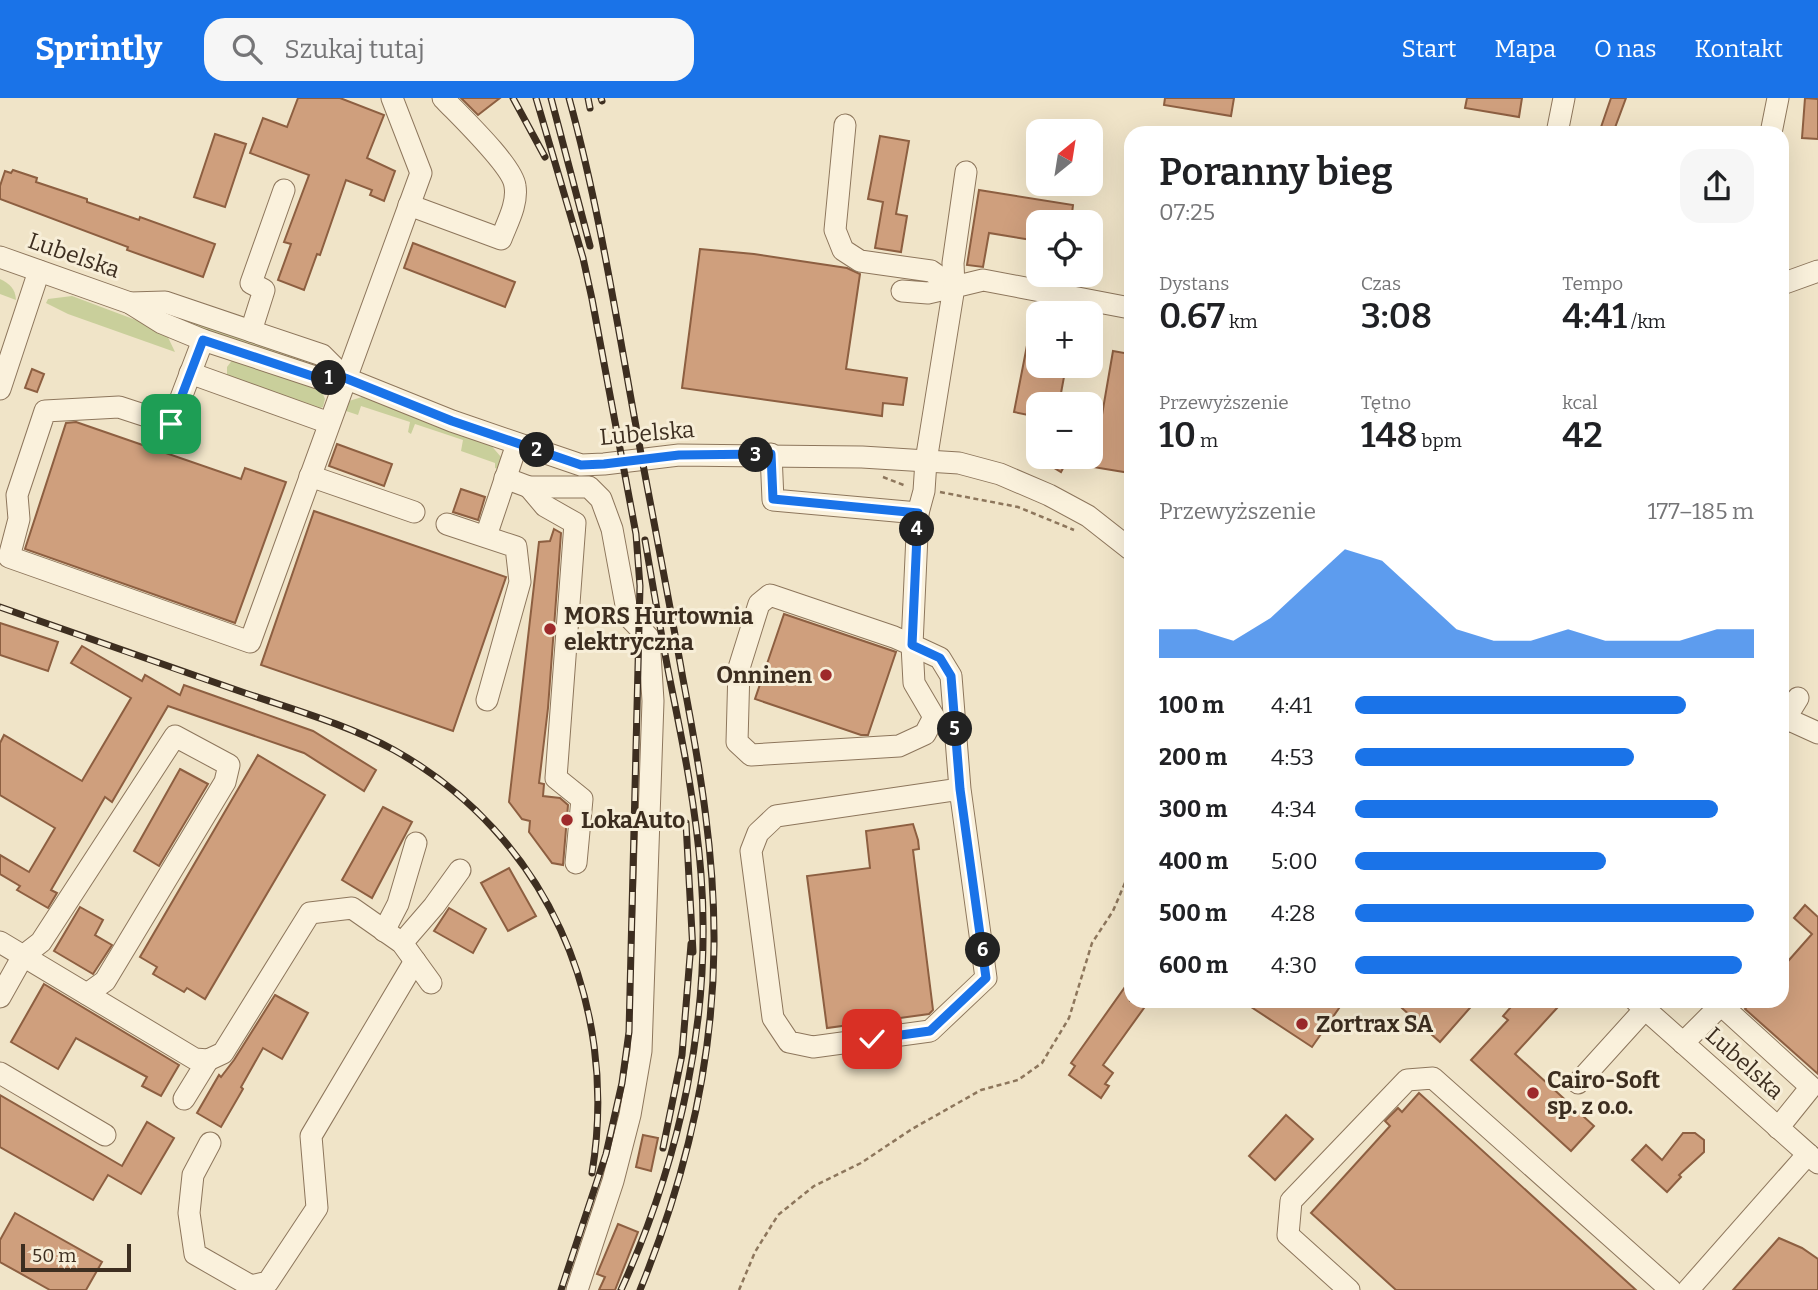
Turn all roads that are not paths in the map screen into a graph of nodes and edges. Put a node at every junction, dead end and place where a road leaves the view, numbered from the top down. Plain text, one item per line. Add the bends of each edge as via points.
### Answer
1 (392, 98) edge
2 (443, 98) edge
3 (1564, 98) edge
4 (1778, 98) edge
5 (845, 125) dead end
6 (1558, 126) edge
7 (1772, 126) edge
8 (966, 172) dead end
9 (284, 190) dead end
10 (409, 205) junction
11 (0, 257) edge
12 (39, 271) junction
13 (1818, 271) edge
14 (1789, 281) edge
15 (954, 287) junction
16 (902, 292) dead end
17 (130, 303) junction
18 (1124, 307) edge
19 (251, 331) junction
20 (203, 340) junction
21 (190, 373) junction
22 (345, 378) junction
23 (0, 388) edge
24 (329, 423) junction
25 (517, 444) junction
26 (771, 454) junction
27 (926, 461) junction
28 (310, 476) junction
29 (505, 478) junction
30 (530, 487) junction
31 (414, 512) dead end
32 (918, 513) junction
33 (447, 524) dead end
34 (486, 537) junction
35 (1124, 544) edge
36 (912, 645) junction
37 (1798, 698) dead end
38 (487, 700) dead end
39 (1789, 712) edge
40 (1789, 723) edge
41 (1818, 733) edge
42 (960, 789) junction
43 (416, 843) dead end
44 (576, 863) dead end
45 (460, 870) dead end
46 (384, 930) junction
47 (0, 942) edge
48 (408, 952) junction
49 (23, 956) junction
50 (431, 983) dead end
51 (87, 994) junction
52 (0, 997) edge
53 (1638, 1008) edge
54 (1643, 1008) edge
55 (1718, 1008) edge
56 (1724, 1008) edge
57 (1683, 1043) junction
58 (208, 1060) junction
59 (0, 1073) edge
60 (1578, 1083) dead end
61 (184, 1099) dead end
62 (1778, 1128) junction
63 (106, 1135) dead end
64 (210, 1143) dead end
65 (1813, 1159) edge
66 (577, 1290) edge
67 (1349, 1290) edge
68 (1671, 1290) edge
69 (1688, 1290) edge

1 - 10 street via 421,173
2 - 10 street via 507,167 516,185 514,204 501,239
3 - 6 street
4 - 7 street
5 - 15 street via 835,230 843,250 860,261 931,271
8 - 15 street
9 - 19 street via 251,283 264,290
10 - 22 street
11 - 12 street, Lubelska
12 - 17 street, Lubelska
12 - 23 street
13 - 14 street
15 - 16 street
15 - 18 street via 983,280
15 - 27 street
17 - 19 street, Lubelska via 165,302
17 - 20 street, Lubelska
19 - 22 street, Lubelska via 322,355
20 - 21 street
20 - 22 street, Lubelska via 318,378
21 - 24 street
21 - 28 street via 171,424 119,407 45,411 17,495 19,519 9,557 250,642
22 - 24 street
22 - 25 street, Lubelska
24 - 28 street
25 - 26 street, Lubelska via 581,465 679,455
25 - 29 street
26 - 27 street, Lubelska
26 - 32 street via 773,499
27 - 32 street
27 - 35 street, Lubelska via 974,466 1023,483 1088,516
28 - 31 street
29 - 30 street
29 - 34 street
30 - 44 street via 545,506 575,523 556,778 582,799
30 - 66 street via 589,487 601,499 612,529 628,616 649,638 653,701 640,1051 613,1181
32 - 36 street
33 - 34 street
34 - 38 street via 516,547 520,582
36 - 36 street via 770,596 759,604 739,668 737,742 751,755 899,746 925,734 934,717 915,682
36 - 42 street via 940,658 951,676
37 - 39 street
40 - 41 street
42 - 42 street via 986,978 930,1031 813,1047 789,1042 773,1018 751,851 758,833 776,816
43 - 46 street via 398,904
45 - 48 street
46 - 48 street
46 - 58 street via 352,908 310,913 223,1053
47 - 49 street
48 - 50 street
48 - 64 street via 311,1136 317,1208 268,1282 251,1286 195,1254 190,1213 193,1175
49 - 51 street
49 - 51 street via 41,942 175,736 229,765 225,782 104,981
49 - 52 street
51 - 58 street via 195,1059
53 - 60 street
54 - 57 street, Lubelska
55 - 57 street
56 - 62 street via 1811,1087
57 - 62 street, Lubelska
58 - 61 street
59 - 63 street
62 - 65 street, Lubelska
65 - 69 street
67 - 68 street via 1288,1236 1292,1201 1406,1080 1433,1078

